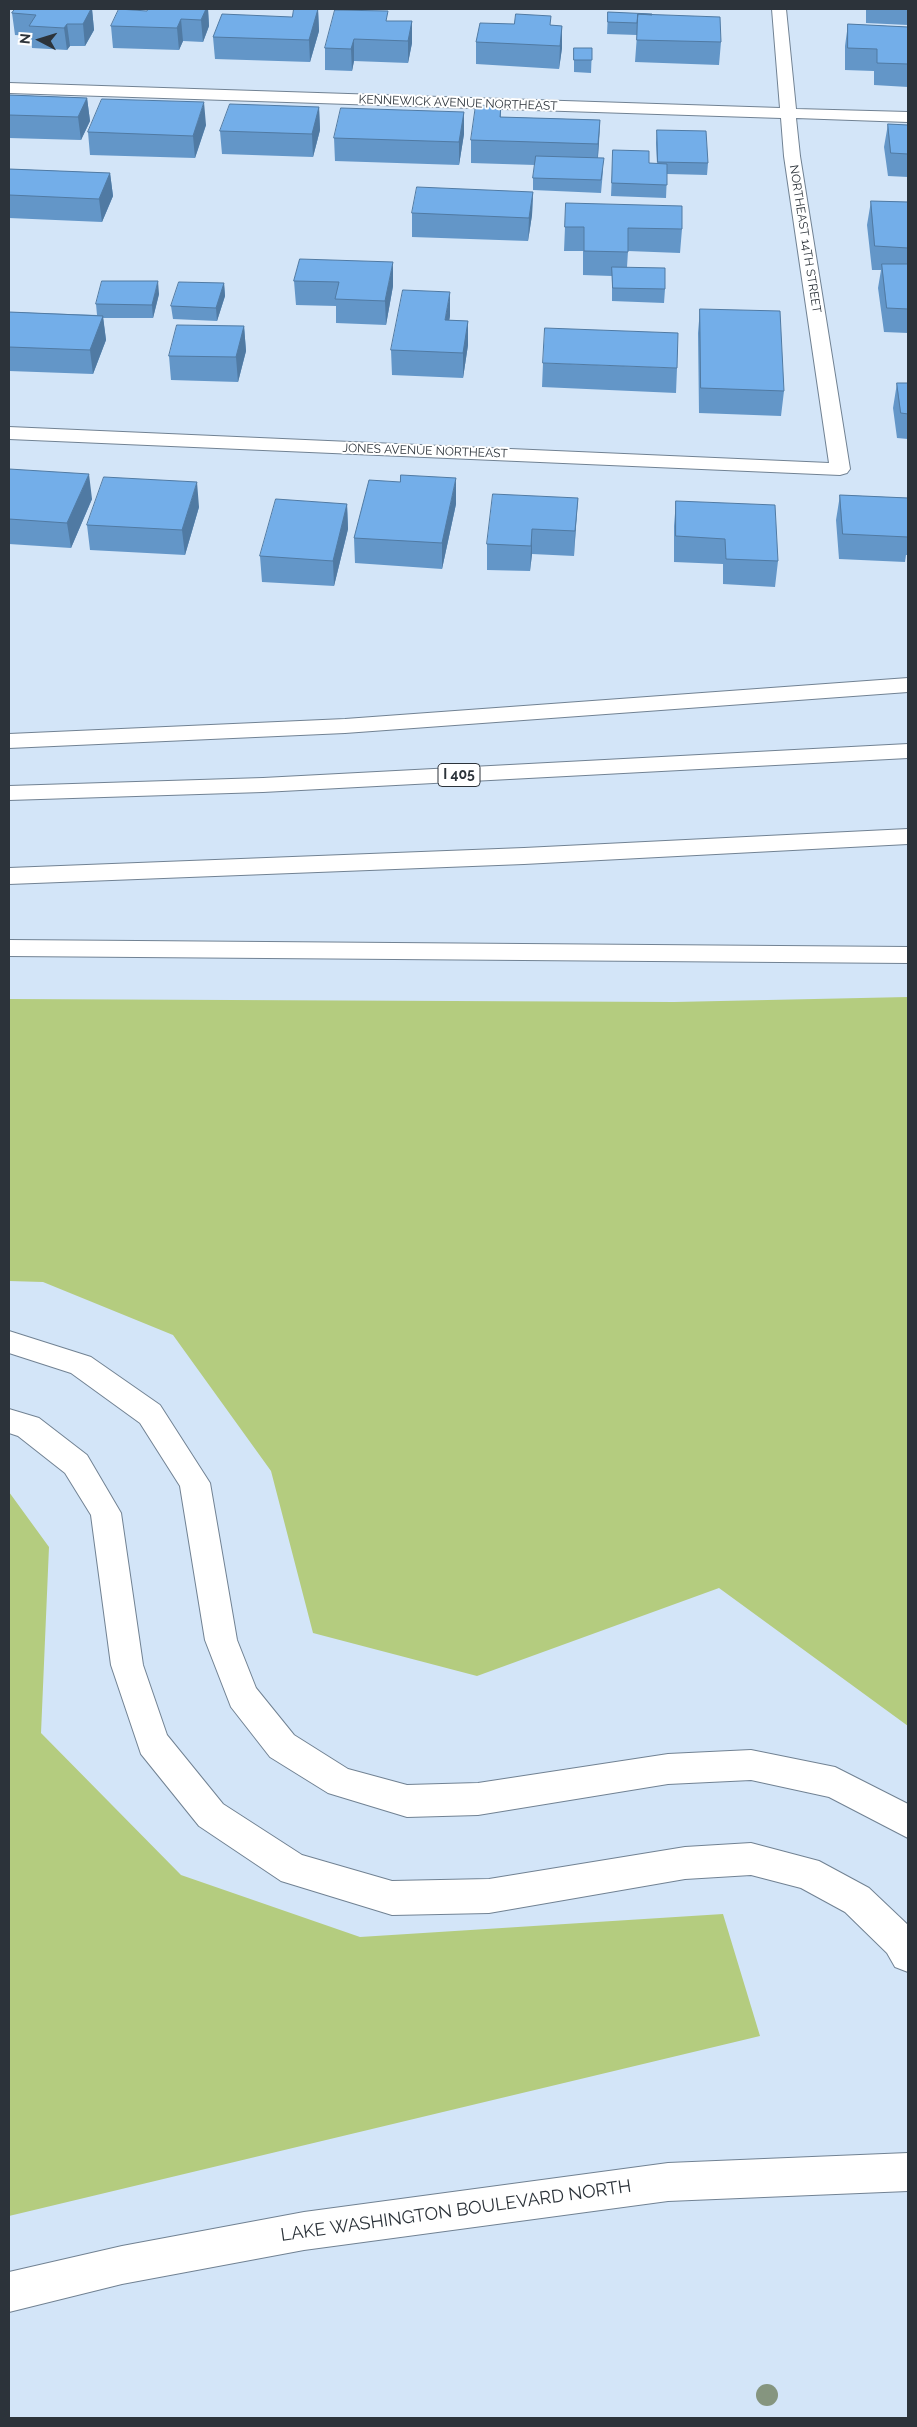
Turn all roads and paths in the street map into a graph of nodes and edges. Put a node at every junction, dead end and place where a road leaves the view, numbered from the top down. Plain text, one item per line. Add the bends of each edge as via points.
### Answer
1 (779, 9) edge
2 (9, 88) edge
3 (788, 114) junction
4 (908, 117) edge
5 (9, 433) edge
6 (840, 468) joint
7 (908, 686) edge
8 (9, 741) edge
9 (908, 751) edge
10 (9, 793) edge
11 (908, 836) edge
12 (9, 876) edge
13 (9, 948) edge
14 (908, 955) edge
15 (9, 1342) edge
16 (9, 1421) edge
17 (908, 1822) edge
18 (908, 1955) edge
19 (908, 2172) edge
20 (9, 2292) edge

1 - 3 main road, NORTHEAST 14TH STREET
2 - 3 main road, KENNEWICK AVENUE NORTHEAST
3 - 4 main road, KENNEWICK AVENUE NORTHEAST
3 - 6 main road, NORTHEAST 14TH STREET
5 - 6 main road, JONES AVENUE NORTHEAST
7 - 8 main road via 345,726
9 - 10 main road, I 405 via 263,785
11 - 12 main road
13 - 14 main road
15 - 17 main road via 81,1365 150,1414 195,1483 221,1640 243,1697 282,1746 340,1782 407,1801 478,1799 668,1769 751,1765 835,1783
16 - 18 main road via 28,1427 76,1464 106,1513 127,1665 154,1743 211,1815 293,1869 392,1898 489,1896 685,1864 751,1860 807,1873 858,1900 900,1941
19 - 20 main road, LAKE WASHINGTON BOULEVARD NORTH via 678,2181 639,2186 304,2231 122,2266

